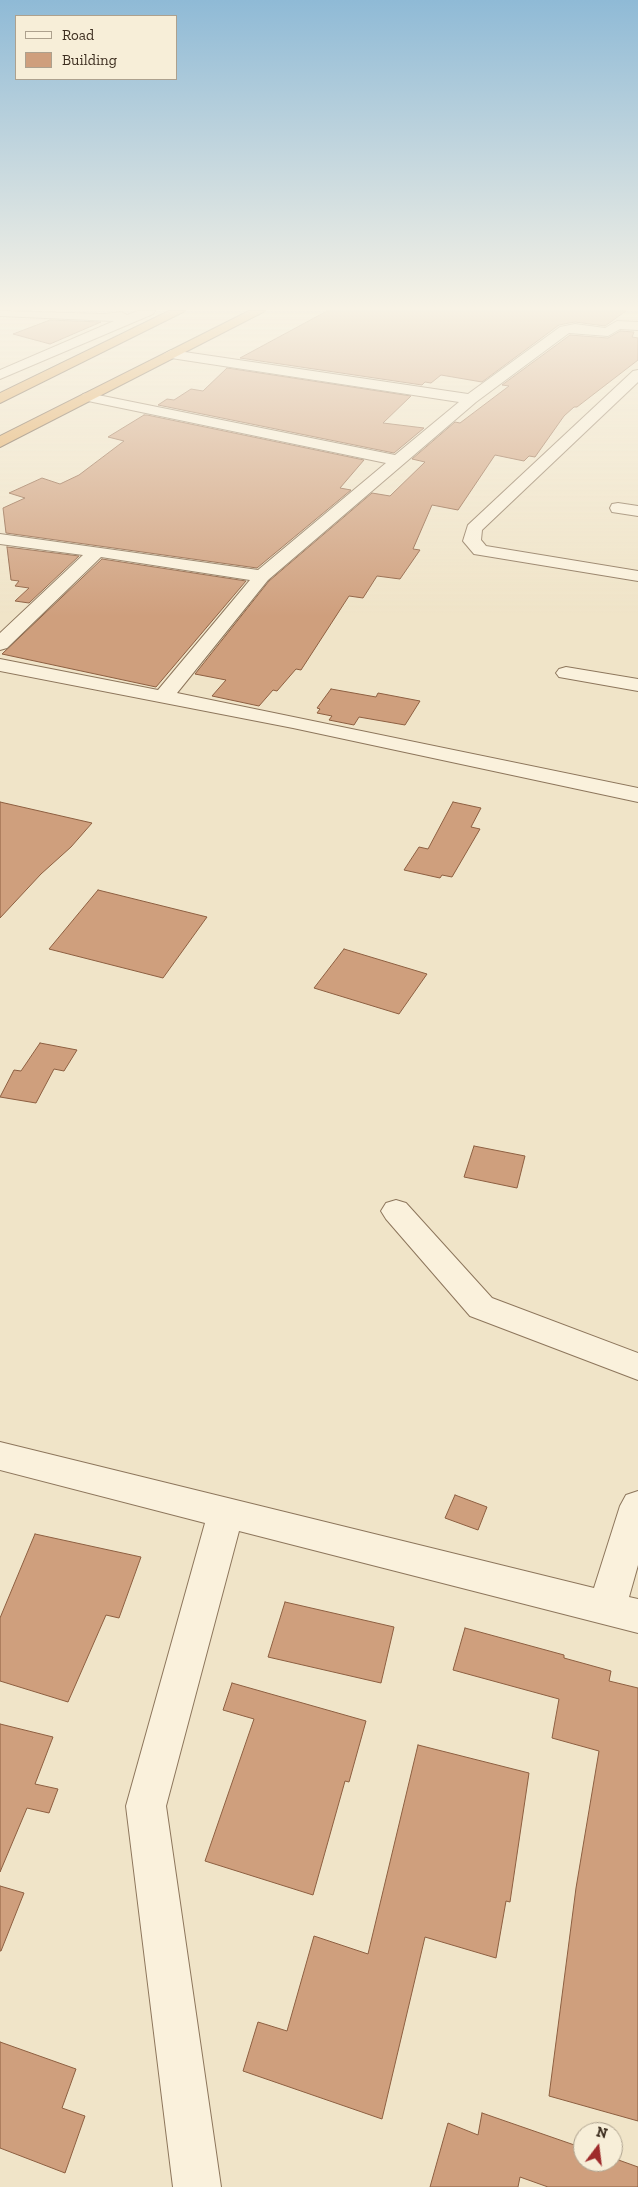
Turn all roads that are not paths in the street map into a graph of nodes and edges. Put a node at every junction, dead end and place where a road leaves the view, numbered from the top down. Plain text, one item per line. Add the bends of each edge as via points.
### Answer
1 (57, 413) edge
2 (167, 413) edge
3 (454, 413) edge
4 (597, 413) edge
5 (0, 442) edge
6 (397, 460) junction
7 (618, 508) dead end
8 (638, 511) edge
9 (0, 539) edge
10 (97, 551) junction
11 (262, 576) junction
12 (638, 576) edge
13 (0, 644) edge
14 (0, 665) edge
15 (566, 673) dead end
16 (638, 685) edge
17 (163, 697) junction
18 (638, 795) edge
19 (396, 1211) dead end
20 (638, 1367) edge
21 (0, 1456) edge
22 (638, 1506) edge
23 (226, 1512) junction
24 (622, 1611) edge
25 (197, 2187) edge

1 - 5 highway
2 - 6 street
3 - 6 street
4 - 12 street via 474,529 472,541 480,550
6 - 11 street
7 - 8 street
9 - 10 street
10 - 11 street
10 - 13 street
11 - 17 street
14 - 17 street
15 - 16 street
17 - 18 street
19 - 20 street via 481,1307
21 - 23 street
22 - 24 street
23 - 24 street
23 - 25 street via 146,1806

